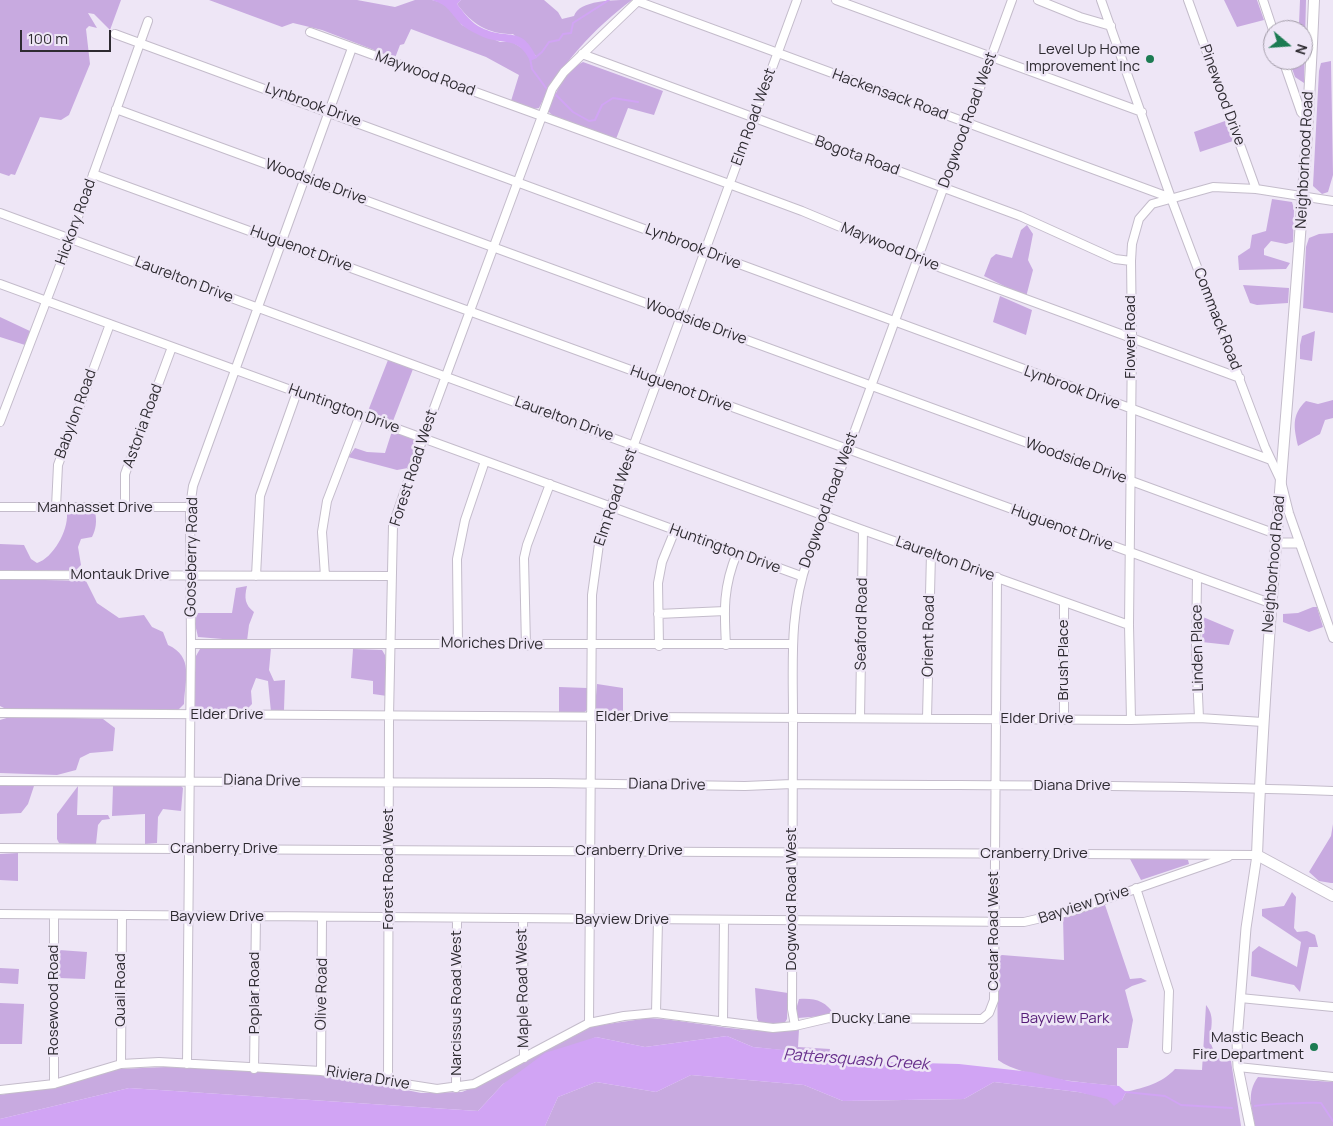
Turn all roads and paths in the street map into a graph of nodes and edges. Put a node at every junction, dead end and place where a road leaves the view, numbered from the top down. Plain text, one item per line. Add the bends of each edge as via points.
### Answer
1 (797, 0) edge
2 (836, 0) edge
3 (1012, 0) edge
4 (1038, 0) edge
5 (1101, 0) edge
6 (1188, 0) edge
7 (1263, 0) edge
8 (1314, 0) edge
9 (638, 1) edge
10 (1270, 20) edge
11 (148, 21) dead end
12 (1111, 26) junction
13 (310, 32) dead end
14 (115, 34) dead end
15 (139, 43) junction
16 (352, 48) junction
17 (582, 54) junction
18 (777, 54) junction
19 (991, 58) junction
20 (1287, 70) edge
21 (116, 109) junction
22 (329, 111) junction
23 (1142, 112) junction
24 (540, 116) junction
25 (754, 119) junction
26 (1308, 120) junction
27 (967, 122) junction
28 (93, 174) junction
29 (304, 178) junction
30 (517, 180) junction
31 (729, 184) junction
32 (943, 188) junction
33 (1256, 189) junction
34 (1171, 198) junction
35 (1304, 198) junction
36 (1333, 201) edge
37 (0, 213) edge
38 (70, 239) junction
39 (281, 242) junction
40 (493, 247) junction
41 (705, 253) junction
42 (917, 259) junction
43 (1131, 261) junction
44 (0, 284) edge
45 (47, 300) junction
46 (257, 308) junction
47 (469, 311) junction
48 (680, 316) junction
49 (894, 323) junction
50 (110, 324) junction
51 (1132, 338) junction
52 (172, 347) junction
53 (234, 370) junction
54 (446, 376) junction
55 (1240, 378) junction
56 (657, 380) junction
57 (871, 385) junction
58 (297, 392) junction
59 (1131, 410) junction
60 (360, 415) junction
61 (0, 422) edge
62 (423, 438) junction
63 (634, 445) junction
64 (848, 450) junction
65 (1271, 460) junction
66 (486, 461) junction
67 (1130, 480) junction
68 (1281, 481) junction
69 (550, 484) junction
70 (0, 507) edge
71 (56, 507) junction
72 (125, 507) junction
73 (190, 508) junction
74 (611, 508) junction
75 (824, 514) junction
76 (675, 530) junction
77 (864, 530) junction
78 (1276, 539) junction
79 (1299, 542) junction
80 (931, 553) junction
81 (737, 554) junction
82 (1131, 554) junction
83 (0, 575) edge
84 (190, 576) junction
85 (256, 576) junction
86 (325, 576) junction
87 (391, 576) junction
88 (801, 576) junction
89 (997, 577) junction
90 (1196, 578) junction
91 (1064, 602) junction
92 (1270, 603) junction
93 (724, 612) junction
94 (658, 614) junction
95 (1129, 625) junction
96 (1333, 638) edge
97 (390, 643) junction
98 (458, 643) junction
99 (191, 644) junction
100 (792, 644) junction
101 (591, 645) junction
102 (726, 645) junction
103 (526, 646) junction
104 (659, 646) junction
105 (0, 713) edge
106 (189, 715) junction
107 (389, 716) junction
108 (591, 717) junction
109 (793, 717) junction
110 (860, 718) junction
111 (927, 718) junction
112 (1064, 718) junction
113 (1200, 718) junction
114 (995, 719) junction
115 (1131, 720) junction
116 (1264, 722) junction
117 (190, 780) junction
118 (0, 781) edge
119 (390, 782) junction
120 (592, 784) junction
121 (792, 784) junction
122 (996, 786) junction
123 (1260, 788) junction
124 (1333, 792) edge
125 (0, 848) edge
126 (189, 849) junction
127 (389, 850) junction
128 (592, 851) junction
129 (792, 852) junction
130 (995, 853) junction
131 (1257, 855) junction
132 (1232, 856) junction
133 (1136, 888) junction
134 (1333, 896) edge
135 (0, 914) edge
136 (54, 916) junction
137 (122, 916) junction
138 (256, 916) junction
139 (189, 917) junction
140 (322, 918) junction
141 (389, 918) junction
142 (456, 918) junction
143 (523, 919) junction
144 (590, 920) junction
145 (658, 920) junction
146 (724, 920) junction
147 (793, 921) junction
148 (993, 923) junction
149 (1240, 998) junction
150 (1333, 1007) edge
151 (656, 1013) junction
152 (989, 1013) joint
153 (723, 1022) junction
154 (589, 1023) junction
155 (795, 1026) junction
156 (1167, 1049) dead end
157 (524, 1058) junction
158 (121, 1064) junction
159 (187, 1064) junction
160 (1238, 1067) junction
161 (254, 1069) junction
162 (321, 1071) junction
163 (1333, 1077) edge
164 (388, 1082) junction
165 (54, 1084) junction
166 (456, 1088) junction
167 (0, 1090) edge
168 (1250, 1126) edge

1 - 18 street, Elm Road West
2 - 19 street
3 - 19 street, Dogwood Road West
4 - 12 street
5 - 12 street, Commack Road
6 - 33 street, Pinewood Drive
7 - 10 street
8 - 26 main road, Neighborhood Road
9 - 17 street, Forest Road West
9 - 18 street, Hackensack Road
11 - 15 street, Hickory Road
12 - 23 street, Commack Road
13 - 16 street, Maywood Road
14 - 15 street, Lynbrook Drive
15 - 21 street, Hickory Road
15 - 22 street, Lynbrook Drive
16 - 22 street, Gooseberry Road
16 - 24 street, Maywood Road
17 - 24 street, Forest Road West via 552,89
17 - 25 street, Bogota Road
18 - 25 street, Elm Road West
18 - 27 street, Hackensack Road
19 - 23 street
19 - 27 street, Dogwood Road West
20 - 26 street
21 - 28 street, Hickory Road
21 - 29 street, Woodside Drive
22 - 29 street, Gooseberry Road
22 - 30 street, Lynbrook Drive
23 - 34 street, Commack Road
24 - 30 street, Forest Road West
24 - 31 street, Maywood Drive
25 - 31 street, Elm Road West
25 - 32 street, Bogota Road
26 - 35 main road, Neighborhood Road
27 - 32 street, Dogwood Road West
27 - 34 street, Hackensack Road
28 - 38 street, Hickory Road
28 - 39 street, Huguenot Drive
29 - 39 street, Gooseberry Road
29 - 40 street, Woodside Drive
30 - 40 street, Forest Road West
30 - 41 street, Lynbrook Drive
31 - 41 street, Elm Road West
31 - 42 street, Maywood Drive
32 - 42 street, Dogwood Road West
32 - 43 street, Bogota Road via 1020,216 1107,256
33 - 34 street, Flower Road via 1213,187
33 - 35 street, Flower Road
34 - 43 street, Flower Road via 1152,204 1139,219
34 - 55 street, Commack Road
35 - 36 street, Flower Road
35 - 68 main road, Neighborhood Road
37 - 38 street, Laurelton Drive
38 - 45 street, Hickory Road
38 - 46 street, Laurelton Drive
39 - 46 street, Gooseberry Road
39 - 47 street, Huguenot Drive
40 - 47 street, Forest Road West
40 - 48 street, Woodside Drive
41 - 48 street, Elm Road West
41 - 49 street, Lynbrook Drive
42 - 49 street, Dogwood Road West
42 - 51 street, Maywood Drive
43 - 51 street, Flower Road
44 - 45 street, Huntington Drive
45 - 50 street, Huntington Drive
45 - 61 street, Hickory Road
46 - 53 street, Gooseberry Road
46 - 54 street, Laurelton Drive
47 - 54 street, Forest Road West
47 - 56 street, Huguenot Drive
48 - 56 street, Elm Road West
48 - 57 street, Woodside Drive
49 - 57 street, Dogwood Road West
49 - 59 street, Lynbrook Drive
50 - 52 street, Huntington Drive
50 - 71 street, Babylon Road via 60,458
51 - 55 street, Maywood Drive
51 - 59 street, Flower Road
52 - 53 street, Huntington Drive
52 - 72 street, Astoria Road via 125,474
53 - 58 street, Huntington Drive
53 - 73 street, Gooseberry Road via 199,464
54 - 62 street, Forest Road West
54 - 63 street, Laurelton Drive
55 - 65 street, Commack Road
56 - 63 street, Elm Road West
56 - 64 street, Huguenot Drive
57 - 64 street, Dogwood Road West
57 - 67 street, Woodside Drive
58 - 60 street, Huntington Drive
58 - 85 street via 260,496
59 - 65 street, Lynbrook Drive
59 - 67 street, Flower Road
60 - 62 street, Huntington Drive
60 - 86 street via 327,501 322,532
62 - 66 street, Huntington Drive
62 - 87 street, Forest Road West via 393,525
63 - 74 street, Elm Road West
63 - 75 street, Laurelton Drive
64 - 75 street, Dogwood Road West
64 - 82 street, Huguenot Drive
65 - 68 street, Commack Road
66 - 69 street, Huntington Drive
66 - 98 street via 464,520 458,559
67 - 78 street, Woodside Drive
67 - 82 street, Flower Road
68 - 78 main road, Neighborhood Road
68 - 79 street, Commack Road
69 - 74 street, Huntington Drive
69 - 103 street via 524,558
70 - 71 street, Manhasset Drive
71 - 72 street, Manhasset Drive
72 - 73 street, Manhasset Drive
73 - 84 street, Gooseberry Road
74 - 76 street, Huntington Drive
74 - 101 street, Elm Road West via 594,566
75 - 77 street, Laurelton Drive
75 - 88 street, Dogwood Road West
76 - 81 street, Huntington Drive
76 - 94 street via 659,571
77 - 80 street, Laurelton Drive
77 - 110 street, Seaford Road
78 - 79 street
78 - 92 main road, Neighborhood Road
79 - 96 street, Commack Road
80 - 89 street, Laurelton Drive
80 - 111 street, Orient Road
81 - 88 street, Huntington Drive
81 - 93 street via 727,577
82 - 90 street, Huguenot Drive
82 - 95 street, Flower Road
83 - 84 street, Montauk Drive
84 - 85 street, Montauk Drive
84 - 99 street, Gooseberry Road
85 - 86 street, Montauk Drive
86 - 87 street, Montauk Drive
87 - 97 street, Forest Road West
88 - 100 street, Dogwood Road West
89 - 91 street, Laurelton Drive
89 - 114 street, Cedar Road West
90 - 92 street, Huguenot Drive
90 - 113 street, Linden Place
91 - 95 street, Laurelton Drive
91 - 112 street, Brush Place
92 - 116 main road, Neighborhood Road
93 - 94 street
93 - 102 street
94 - 104 street
95 - 115 street, Flower Road
97 - 98 street, Moriches Drive
97 - 99 street, Moriches Drive
97 - 107 street, Forest Road West
98 - 103 street, Moriches Drive
99 - 106 street, Gooseberry Road
100 - 102 street, Moriches Drive
100 - 109 street, Dogwood Road West
101 - 103 street, Moriches Drive
101 - 104 street, Moriches Drive
101 - 108 street, Elm Road West
102 - 104 street, Moriches Drive
105 - 106 street, Elder Drive
106 - 107 street, Elder Drive
106 - 117 street, Gooseberry Road
107 - 108 street, Elder Drive
107 - 119 street, Forest Road West
108 - 109 street, Elder Drive
108 - 120 street, Elm Road West
109 - 110 street, Elder Drive
109 - 121 street, Dogwood Road West
110 - 111 street, Elder Drive
111 - 114 street, Elder Drive
112 - 114 street, Elder Drive
112 - 115 street, Elder Drive
113 - 115 street, Elder Drive
113 - 116 street, Elder Drive
114 - 122 street, Cedar Road West
116 - 123 main road, Neighborhood Road
117 - 118 street, Diana Drive
117 - 119 street, Diana Drive
117 - 126 street, Gooseberry Road
119 - 120 street, Diana Drive
119 - 127 street, Forest Road West
120 - 121 street, Diana Drive
120 - 128 street, Elm Road West
121 - 122 street, Diana Drive
121 - 129 street, Dogwood Road West
122 - 123 street, Diana Drive
122 - 130 street, Cedar Road West
123 - 124 street, Diana Drive
123 - 131 main road, Neighborhood Road
125 - 126 street, Cranberry Drive
126 - 127 street, Cranberry Drive
126 - 139 street, Gooseberry Road
127 - 128 street, Cranberry Drive
127 - 141 street, Forest Road West
128 - 129 street, Cranberry Drive
128 - 144 street, Elm Road West
129 - 130 street, Cranberry Drive
129 - 147 street, Dogwood Road West
130 - 132 street, Cranberry Drive
130 - 148 street, Cedar Road West
131 - 132 street, Cranberry Drive
131 - 134 main road
131 - 149 street, Neighborhood Road
132 - 133 street, Bayview Drive
133 - 148 street, Bayview Drive via 1035,921
133 - 156 street via 1168,991
135 - 136 street, Bayview Drive
136 - 137 street, Bayview Drive
136 - 165 street, Rosewood Road
137 - 139 street, Bayview Drive
137 - 158 street, Quail Road
138 - 139 street, Bayview Drive
138 - 140 street, Bayview Drive
138 - 161 street, Poplar Road
139 - 159 street, Gooseberry Road
140 - 141 street, Bayview Drive
140 - 162 street, Olive Road
141 - 142 street, Bayview Drive
141 - 164 street, Forest Road West
142 - 143 street, Bayview Drive
142 - 166 street, Narcissus Road West
143 - 144 street, Bayview Drive
143 - 157 street, Maple Road West
144 - 145 street, Bayview Drive
144 - 154 street, Elm Road West
145 - 146 street, Bayview Drive
145 - 151 street
146 - 147 street, Bayview Drive
146 - 153 street
147 - 148 street, Bayview Drive
147 - 155 street, Dogwood Road West via 792,1010
148 - 152 street, Cedar Road West via 994,1000
149 - 150 street
149 - 160 street, Neighborhood Road
151 - 153 street, Riviera Drive
151 - 154 street, Riviera Drive
152 - 155 street, Ducky Lane via 982,1019 969,1020 829,1018
153 - 155 street, Ducky Lane via 773,1028
154 - 157 street, Riviera Drive
157 - 166 street, Riviera Drive via 474,1084
158 - 159 street, Riviera Drive
158 - 165 street, Riviera Drive
159 - 161 street, Riviera Drive
160 - 163 street
160 - 168 street, Neighborhood Road
161 - 162 street, Riviera Drive
162 - 164 street, Riviera Drive
164 - 166 street, Riviera Drive via 437,1089
165 - 167 street, Riviera Drive

